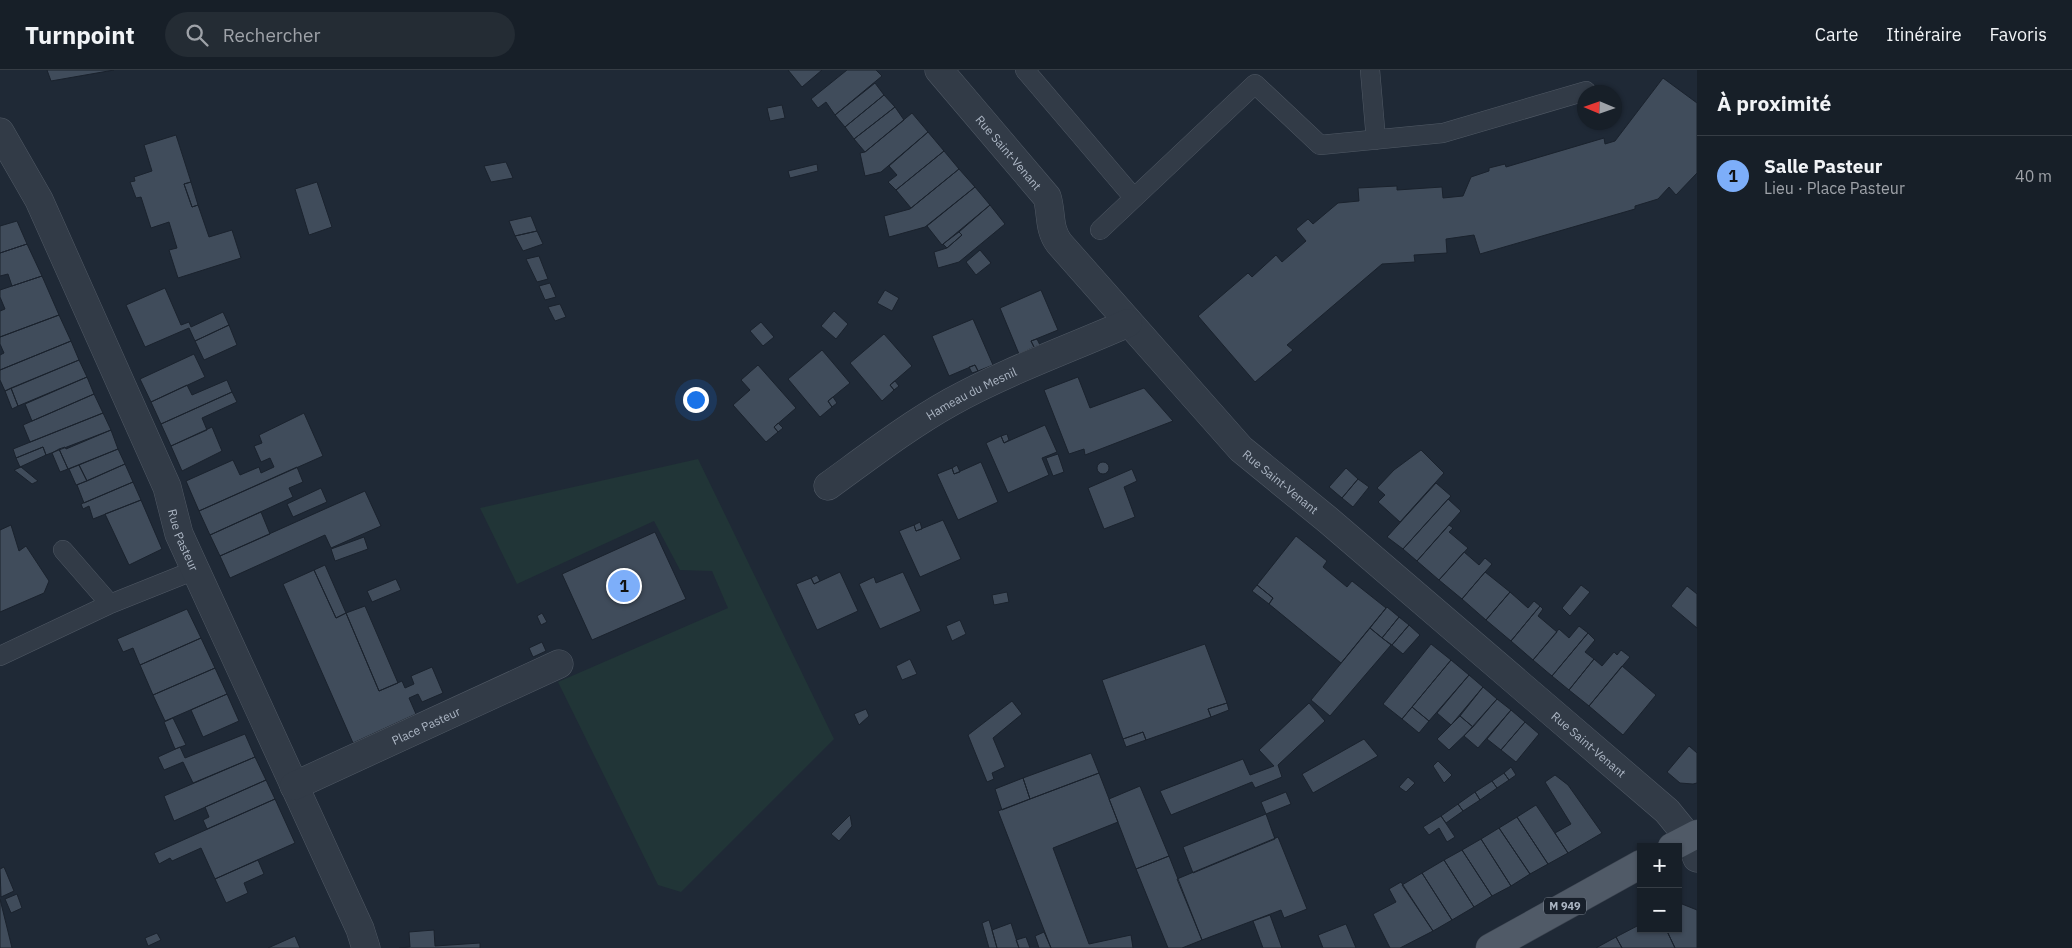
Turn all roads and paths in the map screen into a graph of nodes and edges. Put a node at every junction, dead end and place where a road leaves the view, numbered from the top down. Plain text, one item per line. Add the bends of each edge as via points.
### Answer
1 (938, 70) edge
2 (1026, 70) edge
3 (1370, 70) edge
4 (1256, 77) edge
5 (1577, 94) edge
6 (0, 132) edge
7 (1376, 140) junction
8 (1134, 198) junction
9 (1100, 230) dead end
10 (1128, 324) junction
11 (828, 486) dead end
12 (63, 550) dead end
13 (195, 570) junction
14 (110, 604) junction
15 (0, 656) edge
16 (559, 664) dead end
17 (294, 786) junction
18 (1689, 844) edge
19 (1637, 866) edge
20 (366, 948) edge
21 (1490, 948) edge

1 - 10 street, Rue Saint-Venant via 1041,188 1050,206 1053,234
2 - 8 lane
3 - 7 lane
4 - 7 lane via 1320,145
4 - 8 lane
5 - 7 lane via 1444,133
6 - 13 street, Rue Pasteur via 39,200 167,487 179,534
8 - 9 lane
10 - 11 street, Hameau du Mesnil via 950,402
10 - 18 street, Rue Saint-Venant via 1241,449 1667,811
12 - 14 lane
13 - 14 lane
13 - 17 street, Rue Pasteur
14 - 15 lane
16 - 17 street, Place Pasteur
17 - 20 street, Rue Pasteur
19 - 21 main road, M 949

